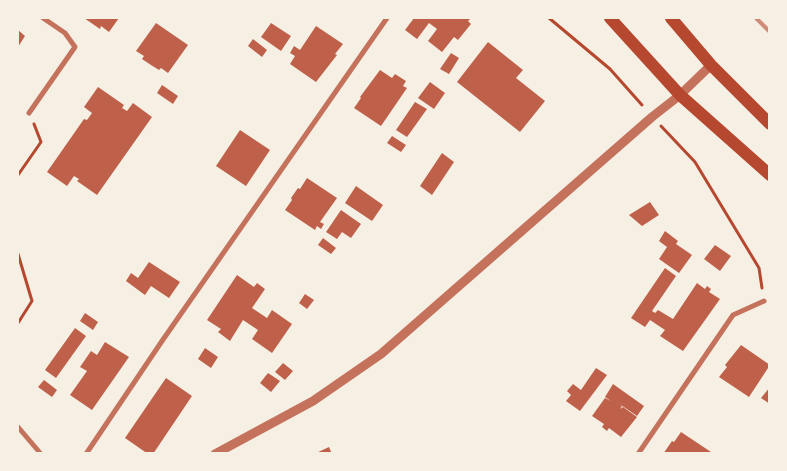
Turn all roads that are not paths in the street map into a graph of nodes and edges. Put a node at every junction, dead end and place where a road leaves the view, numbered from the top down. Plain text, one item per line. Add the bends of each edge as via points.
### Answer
1 (42, 18) edge
2 (387, 18) edge
3 (610, 18) edge
4 (671, 18) edge
5 (711, 65) junction
6 (680, 94) junction
7 (29, 113) road end
8 (770, 124) edge
9 (770, 175) edge
10 (764, 302) road end
11 (18, 427) edge
12 (41, 454) edge
13 (86, 454) edge
14 (215, 454) edge
15 (638, 454) edge

1 - 7 street via 65,33 75,48
2 - 13 street
3 - 6 main road
4 - 5 main road
5 - 6 street
5 - 8 main road
6 - 9 main road
6 - 14 street via 381,354 313,401
10 - 15 street via 733,315
11 - 12 street

